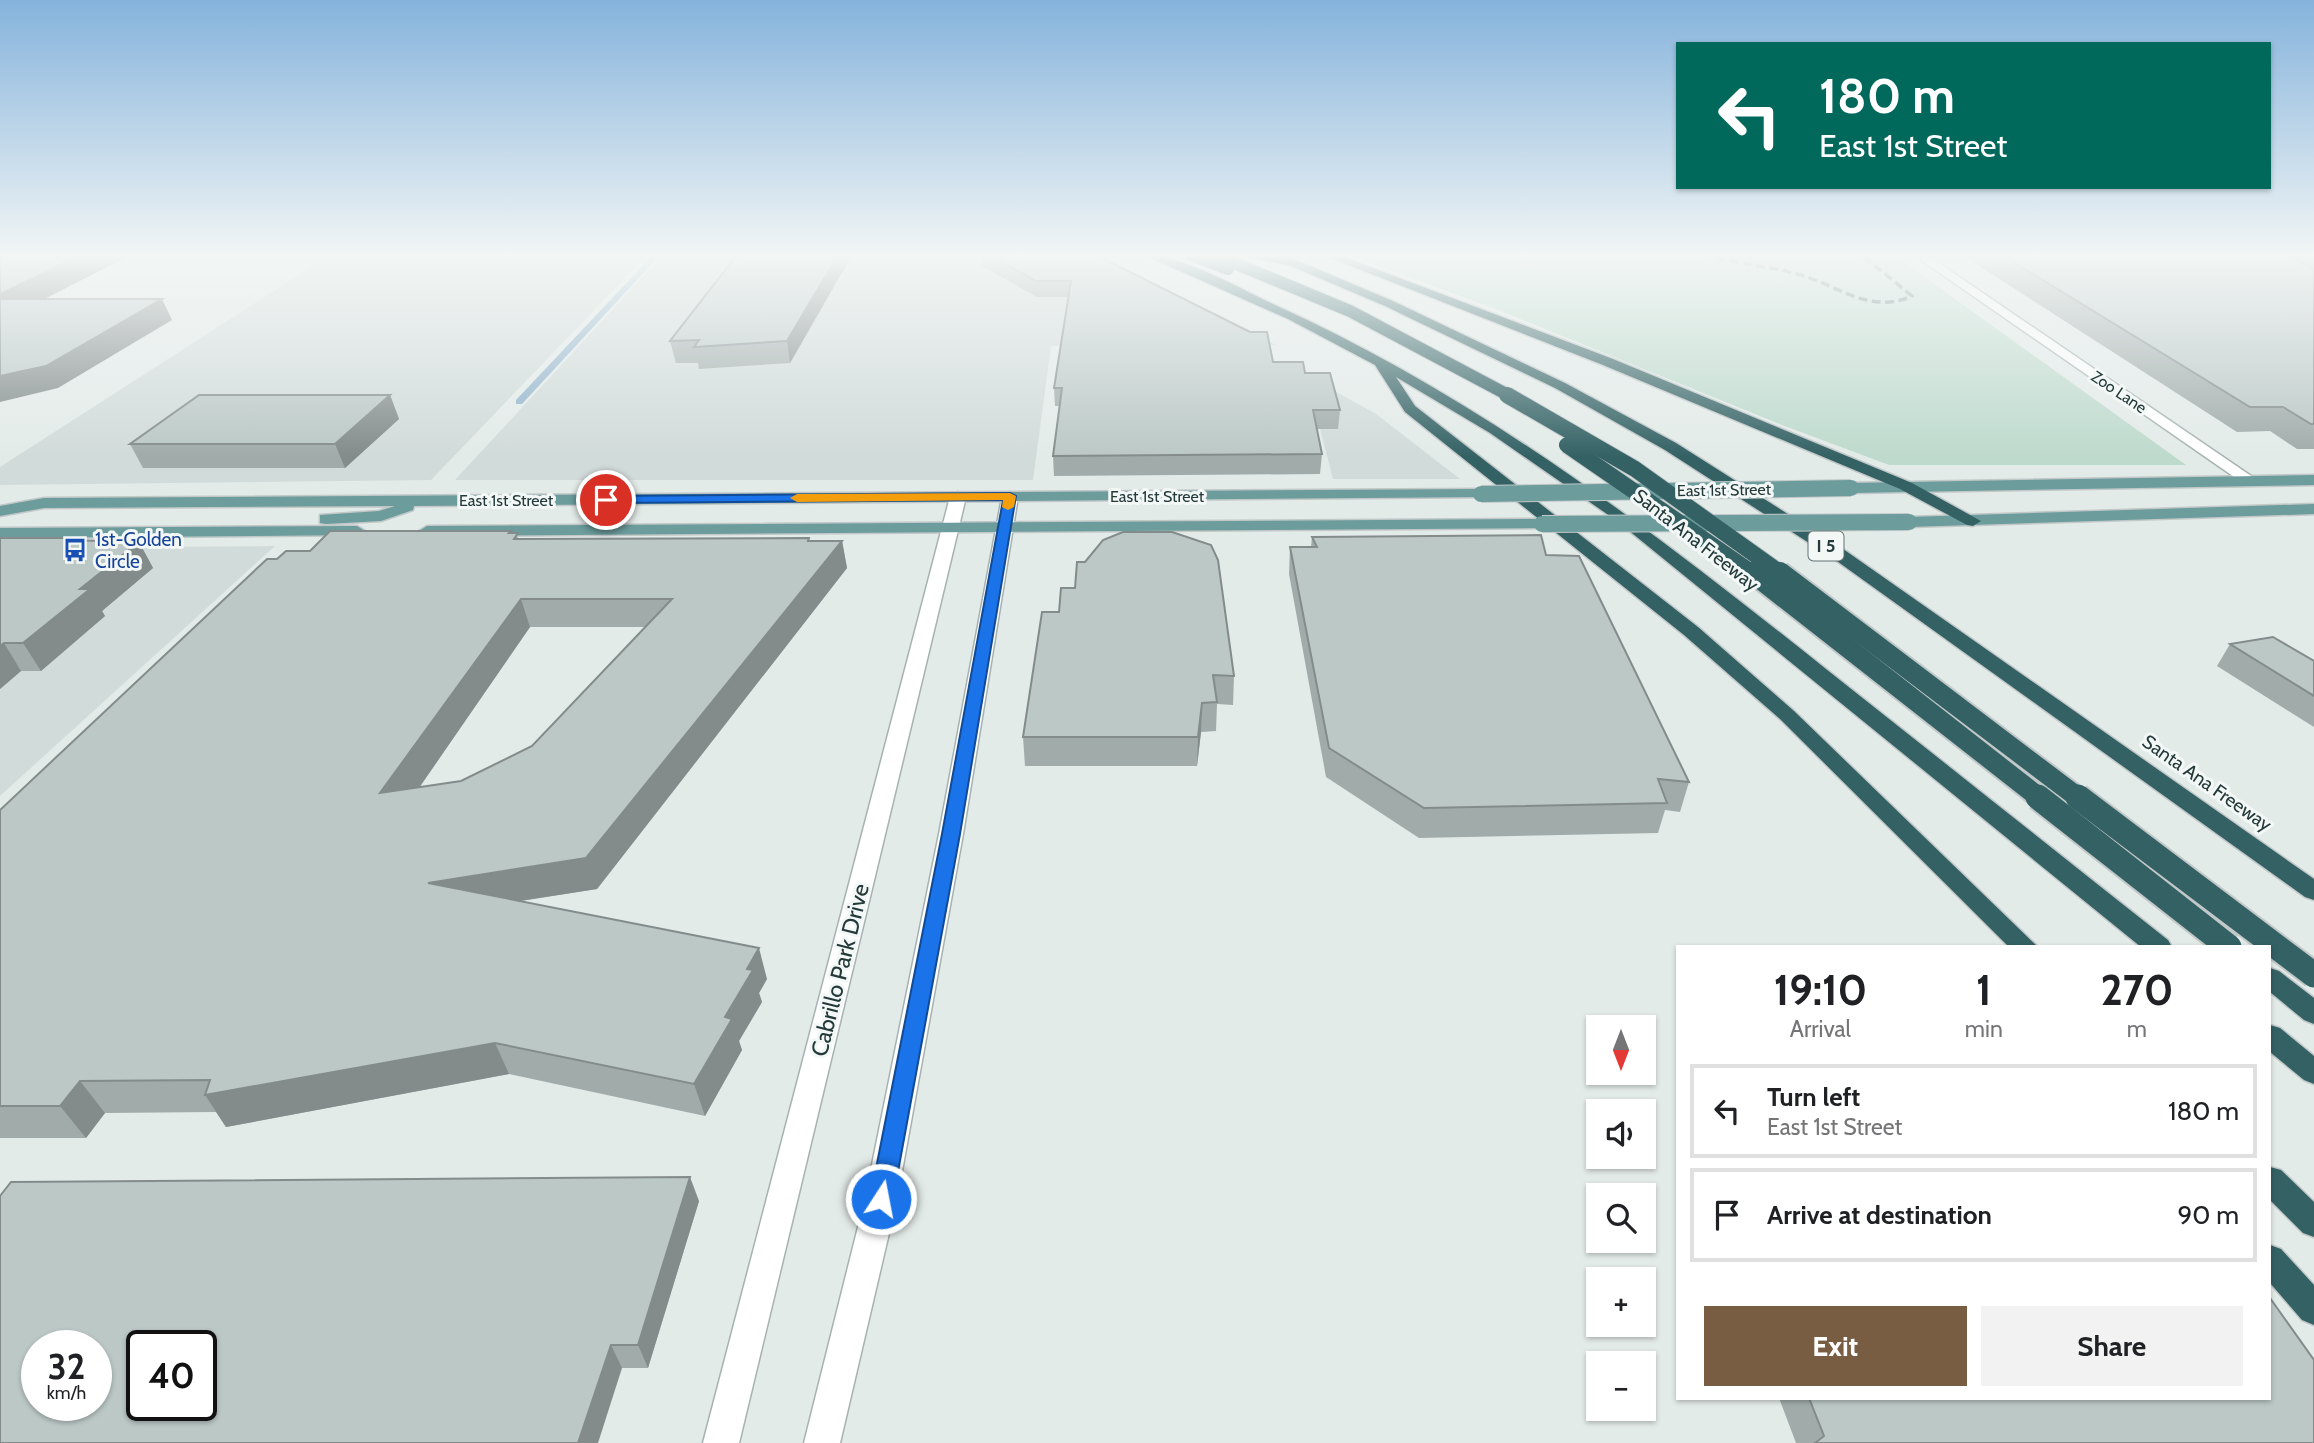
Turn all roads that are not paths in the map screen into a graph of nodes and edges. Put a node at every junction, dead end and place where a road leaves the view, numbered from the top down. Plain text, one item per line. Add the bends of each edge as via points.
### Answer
1 (1303, 322) edge
2 (1349, 322) edge
3 (1372, 322) edge
4 (1427, 322) edge
5 (1504, 322) edge
6 (2018, 322) edge
7 (1377, 358) junction
8 (2249, 480) junction
9 (2314, 480) edge
10 (1906, 486) junction
11 (1010, 496) junction
12 (958, 497) junction
13 (414, 501) junction
14 (2314, 509) edge
15 (2293, 510) junction
16 (0, 511) edge
17 (1973, 521) junction
18 (2314, 523) edge
19 (950, 527) junction
20 (1004, 527) junction
21 (303, 532) junction
22 (0, 533) edge
23 (2314, 891) edge
24 (2023, 945) edge
25 (2157, 945) edge
26 (2226, 945) edge
27 (2314, 975) edge
28 (2271, 979) edge
29 (2314, 1013) edge
30 (2271, 1037) edge
31 (2314, 1072) edge
32 (2271, 1181) edge
33 (2314, 1223) edge
34 (2271, 1261) edge
35 (2314, 1309) edge
36 (721, 1443) edge
37 (822, 1443) edge

1 - 7 highway, Santa Ana Freeway
2 - 26 highway, bridge via 1481,391 1612,473 1767,583
3 - 27 highway, bridge via 1635,469 1795,583
4 - 23 highway, Santa Ana Freeway / I 5 via 1568,391 1721,477 1850,562
5 - 10 highway
6 - 8 street, Zoo Lane
7 - 24 highway via 1410,409 1787,715
7 - 25 highway, Santa Ana Freeway via 1607,503
8 - 9 main road, East 1st Street
8 - 10 main road, East 1st Street
8 - 15 main road
10 - 11 main road, East 1st Street, bridge
10 - 17 highway
11 - 12 main road, East 1st Street
11 - 20 street
12 - 13 main road, East 1st Street
12 - 19 street, Cabrillo Park Drive
13 - 16 main road, East 1st Street via 44,503
13 - 21 main road via 395,513 337,517
14 - 15 main road, East 1st Street
15 - 17 main road, East 1st Street
15 - 18 main road
17 - 20 main road, East 1st Street, bridge
19 - 20 main road, East 1st Street
19 - 21 main road, East 1st Street
19 - 36 street, Cabrillo Park Drive
20 - 37 street via 881,1199
21 - 22 main road, East 1st Street
28 - 29 highway
30 - 31 highway
32 - 33 highway
34 - 35 highway

